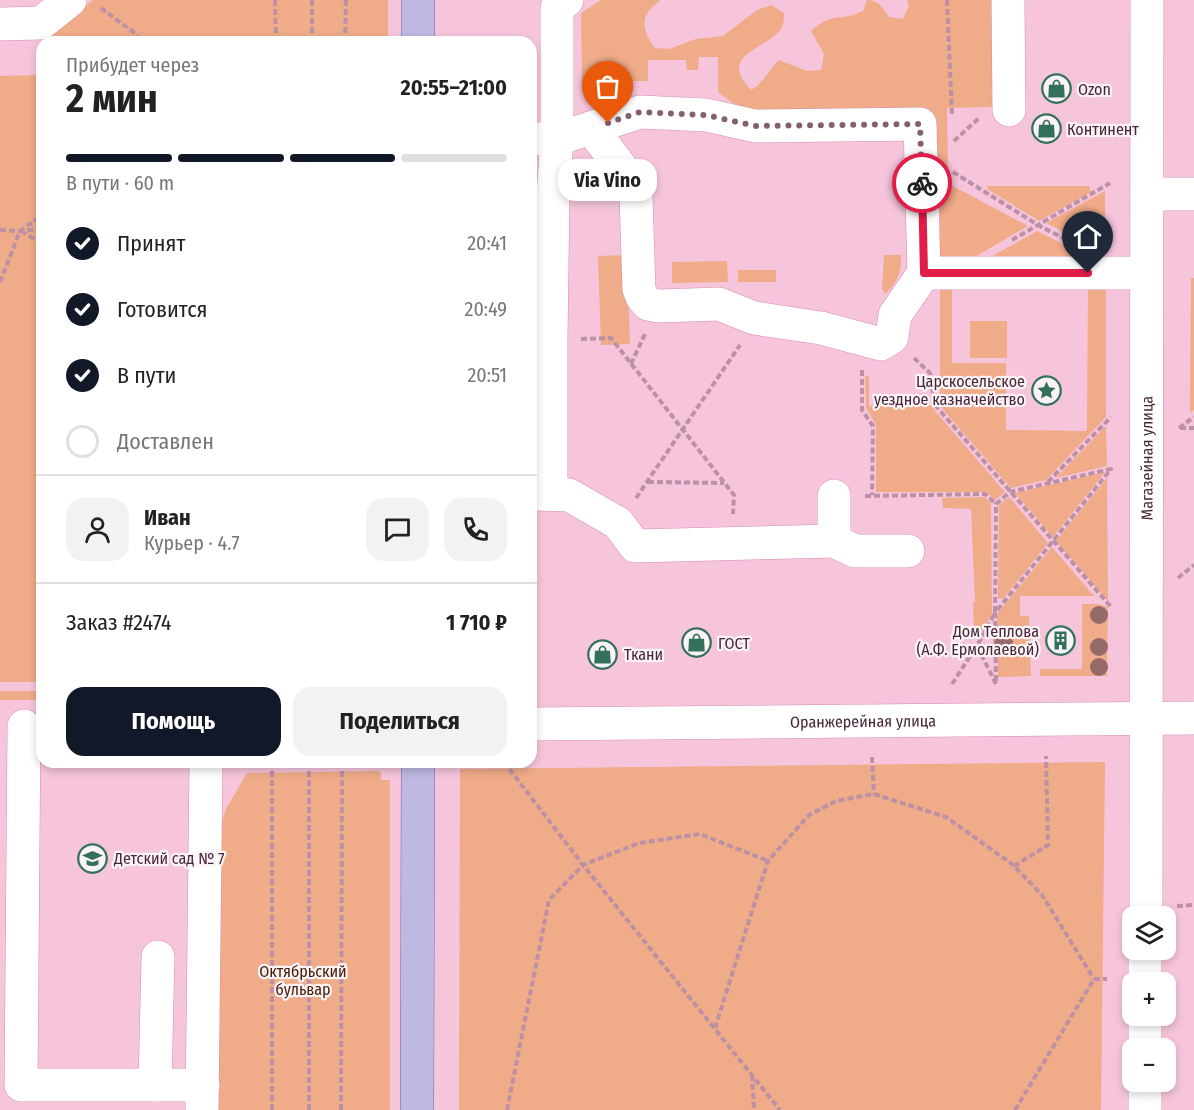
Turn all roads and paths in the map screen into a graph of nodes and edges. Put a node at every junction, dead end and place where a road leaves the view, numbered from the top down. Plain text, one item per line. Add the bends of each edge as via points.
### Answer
1 (275, 0) edge
2 (312, 0) edge
3 (346, 0) edge
4 (418, 0) edge
5 (567, 0) edge
6 (947, 0) edge
7 (1008, 0) edge
8 (1147, 0) edge
9 (85, 3) edge
10 (0, 24) edge
11 (137, 36) edge
12 (276, 36) edge
13 (312, 36) edge
14 (345, 36) edge
15 (418, 36) edge
16 (1009, 100) joint
17 (952, 118) dead end
18 (591, 128) junction
19 (953, 129) dead end
20 (544, 139) edge
21 (954, 141) junction
22 (954, 151) dead end
23 (954, 162) dead end
24 (922, 172) junction
25 (954, 172) junction
26 (1110, 183) dead end
27 (1147, 194) junction
28 (1194, 194) edge
29 (36, 219) edge
30 (1038, 225) junction
31 (0, 230) edge
32 (36, 230) edge
33 (20, 231) junction
34 (36, 240) edge
35 (1069, 241) dead end
36 (1009, 242) dead end
37 (924, 273) junction
38 (1146, 273) junction
39 (0, 282) edge
40 (754, 318) junction
41 (892, 337) junction
42 (856, 338) junction
43 (551, 340) junction
44 (1111, 417) dead end
45 (1194, 417) edge
46 (1194, 428) edge
47 (682, 431) junction
48 (647, 482) junction
49 (1048, 482) junction
50 (724, 483) junction
51 (1010, 492) junction
52 (541, 494) edge
53 (872, 495) junction
54 (834, 496) joint
55 (996, 504) junction
56 (618, 523) junction
57 (834, 541) junction
58 (1053, 542) junction
59 (732, 543) junction
60 (908, 551) dead end
61 (1194, 565) edge
62 (1177, 579) dead end
63 (1112, 608) dead end
64 (995, 613) junction
65 (977, 646) junction
66 (952, 684) dead end
67 (1194, 718) edge
68 (1146, 719) junction
69 (537, 724) edge
70 (22, 726) edge
71 (1046, 756) dead end
72 (872, 757) dead end
73 (207, 768) edge
74 (272, 768) edge
75 (309, 768) edge
76 (342, 768) edge
77 (418, 768) edge
78 (509, 768) edge
79 (874, 794) junction
80 (768, 861) junction
81 (583, 865) junction
82 (1014, 866) junction
83 (1194, 905) edge
84 (1146, 906) edge
85 (1177, 906) dead end
86 (158, 957) dead end
87 (1094, 979) junction
88 (1107, 979) dead end
89 (715, 1028) junction
90 (752, 1073) junction
91 (155, 1085) junction
92 (1145, 1092) edge
93 (203, 1097) edge
94 (272, 1110) edge
95 (309, 1110) edge
96 (341, 1110) edge
97 (417, 1110) edge
98 (507, 1110) edge
99 (754, 1110) edge
100 (780, 1110) edge
101 (1015, 1110) edge
102 (1145, 1110) edge

1 - 12 path
2 - 13 path
3 - 14 path
4 - 15 main road
5 - 20 street via 557,8
6 - 17 path
7 - 16 street
8 - 27 street, Магазейная улица
9 - 10 street via 41,23
9 - 11 path
16 - 21 path
18 - 20 street
18 - 24 street via 640,112 706,115 755,126 920,124
18 - 40 street via 632,182 636,197 639,289 648,304 719,303
19 - 21 path
20 - 43 street via 553,195
21 - 22 path
23 - 25 path
24 - 25 path
24 - 37 street
25 - 30 path
26 - 30 path
27 - 28 street
27 - 38 street, Магазейная улица
29 - 33 path
30 - 35 path
30 - 36 path
31 - 33 path
32 - 33 path
33 - 34 path
33 - 39 path
37 - 38 street
37 - 41 street via 895,315
38 - 68 street, Магазейная улица
40 - 42 street via 821,328
40 - 47 path via 744,340
41 - 42 street via 881,344
41 - 51 path via 930,373 935,405
42 - 53 path via 862,373 862,410 873,426
43 - 47 path via 611,338
43 - 52 street
44 - 49 path
45 - 46 path via 1179,428
47 - 48 path
47 - 50 path
48 - 50 path
48 - 56 path
49 - 51 path
49 - 58 path via 1112,469
50 - 59 path via 734,495
51 - 55 path
51 - 58 path
52 - 56 street via 570,495
53 - 54 path
53 - 55 path via 985,494
54 - 57 street
55 - 64 path
56 - 59 street via 635,546
57 - 59 street
57 - 60 street via 855,551
58 - 63 path
58 - 64 path
61 - 62 path
64 - 65 path
64 - 65 path via 996,684
65 - 66 path
67 - 68 street, Оранжерейная улица
68 - 69 street, Оранжерейная улица
68 - 84 street, Магазейная улица
70 - 91 street via 21,1085
71 - 82 path via 1048,845
72 - 79 path
73 - 93 street
74 - 94 path
75 - 95 path
76 - 96 path
77 - 97 main road
78 - 81 path
79 - 80 path via 836,801 809,815
79 - 82 path via 946,818
80 - 81 path via 700,834 639,843
80 - 89 path
81 - 89 path
81 - 98 path via 549,900
82 - 87 path via 1042,895
83 - 85 path
86 - 91 street
87 - 88 path
87 - 101 path
89 - 90 path
90 - 99 path
90 - 100 path
91 - 93 street
92 - 102 street

